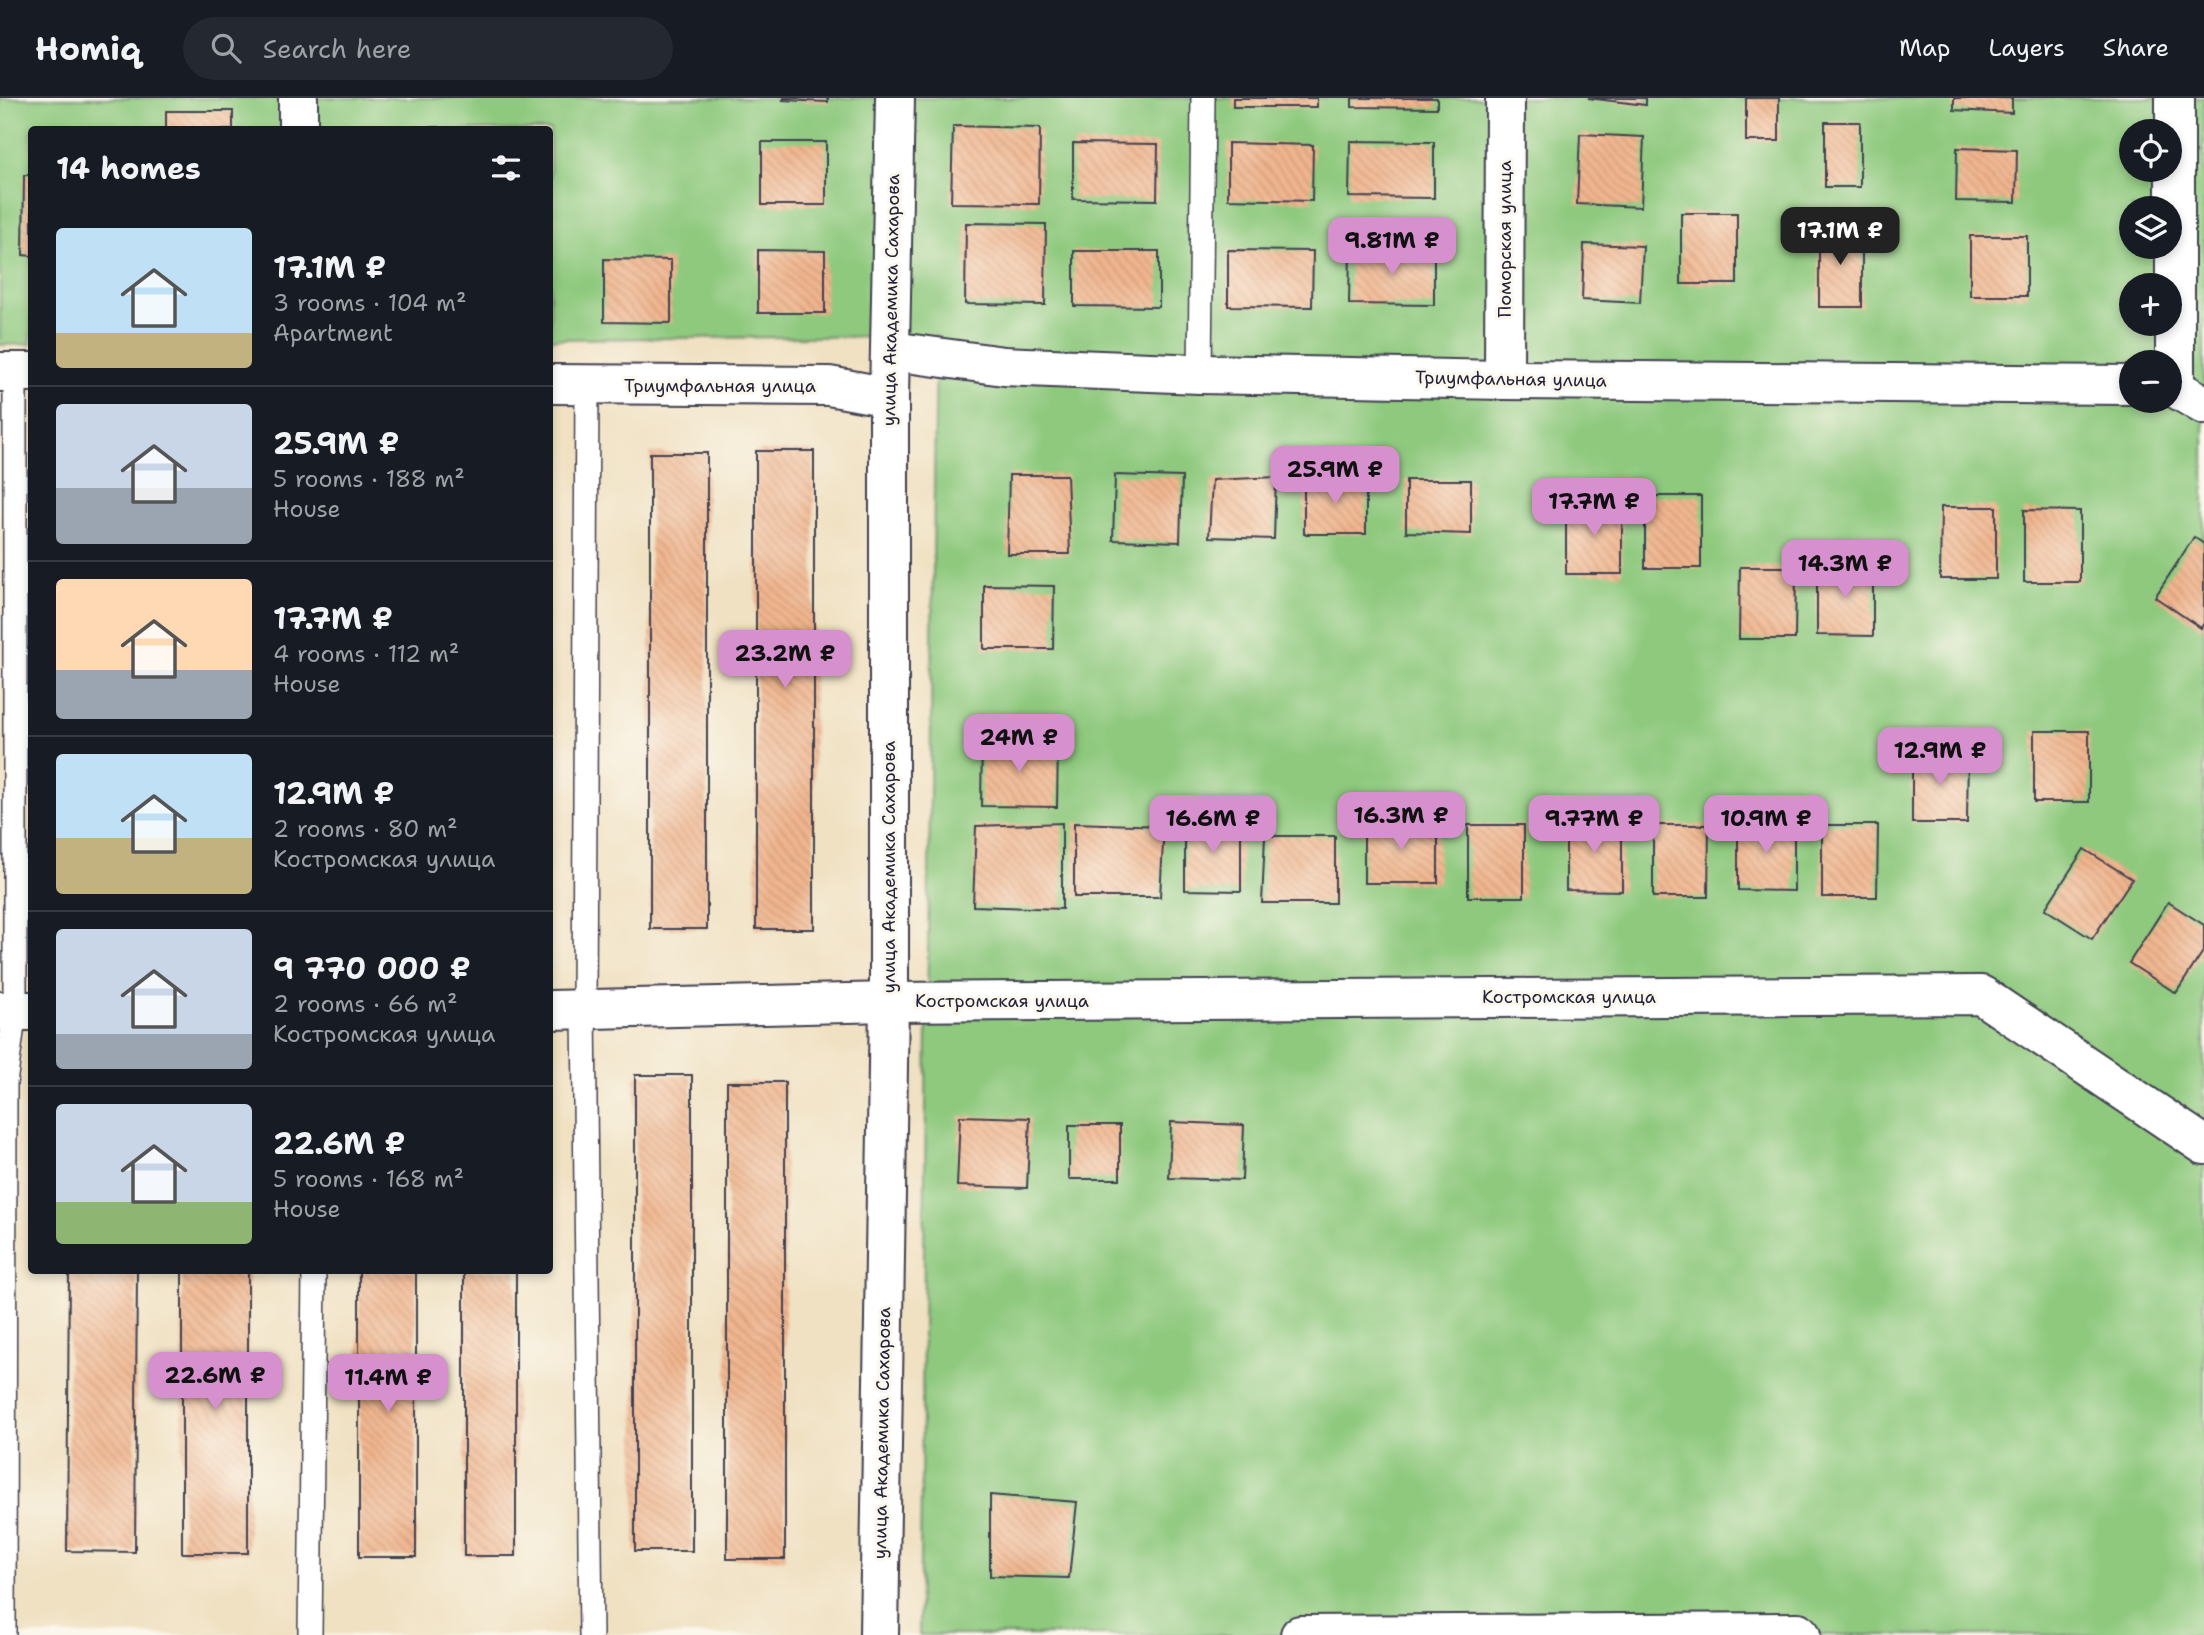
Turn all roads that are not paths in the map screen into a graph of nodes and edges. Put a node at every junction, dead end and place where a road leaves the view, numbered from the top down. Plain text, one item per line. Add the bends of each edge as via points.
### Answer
1 (298, 98) edge
2 (895, 98) edge
3 (1203, 98) edge
4 (1505, 98) edge
5 (2175, 98) edge
6 (298, 126) edge
7 (891, 351) junction
8 (15, 372) edge
9 (1200, 374) junction
10 (1504, 380) junction
11 (553, 384) edge
12 (2119, 385) edge
13 (587, 386) junction
14 (2183, 392) edge
15 (889, 397) junction
16 (889, 1002) junction
17 (567, 1010) edge
18 (16, 1011) edge
19 (2204, 1145) edge
20 (314, 1274) edge
21 (4, 1635) edge
22 (310, 1635) edge
23 (591, 1635) edge
24 (879, 1635) edge
25 (1300, 1635) edge
26 (1801, 1635) edge

1 - 6 street
2 - 7 street, улица Академика Сахарова
3 - 9 lane
4 - 10 street, Поморская улица
5 - 14 street
7 - 9 street, Триумфальная улица via 1004,366
7 - 15 street, улица Академика Сахарова
8 - 18 lane
9 - 10 street, Триумфальная улица
10 - 12 street, Триумфальная улица
11 - 13 street, Триумфальная улица
13 - 15 street, Триумфальная улица via 829,386
13 - 17 lane
15 - 16 street, улица Академика Сахарова
16 - 17 street, Костромская улица
16 - 19 street, Костромская улица via 1981,995
16 - 24 street, улица Академика Сахарова
17 - 23 lane
18 - 21 lane via 5,1083
20 - 22 lane
25 - 26 street

